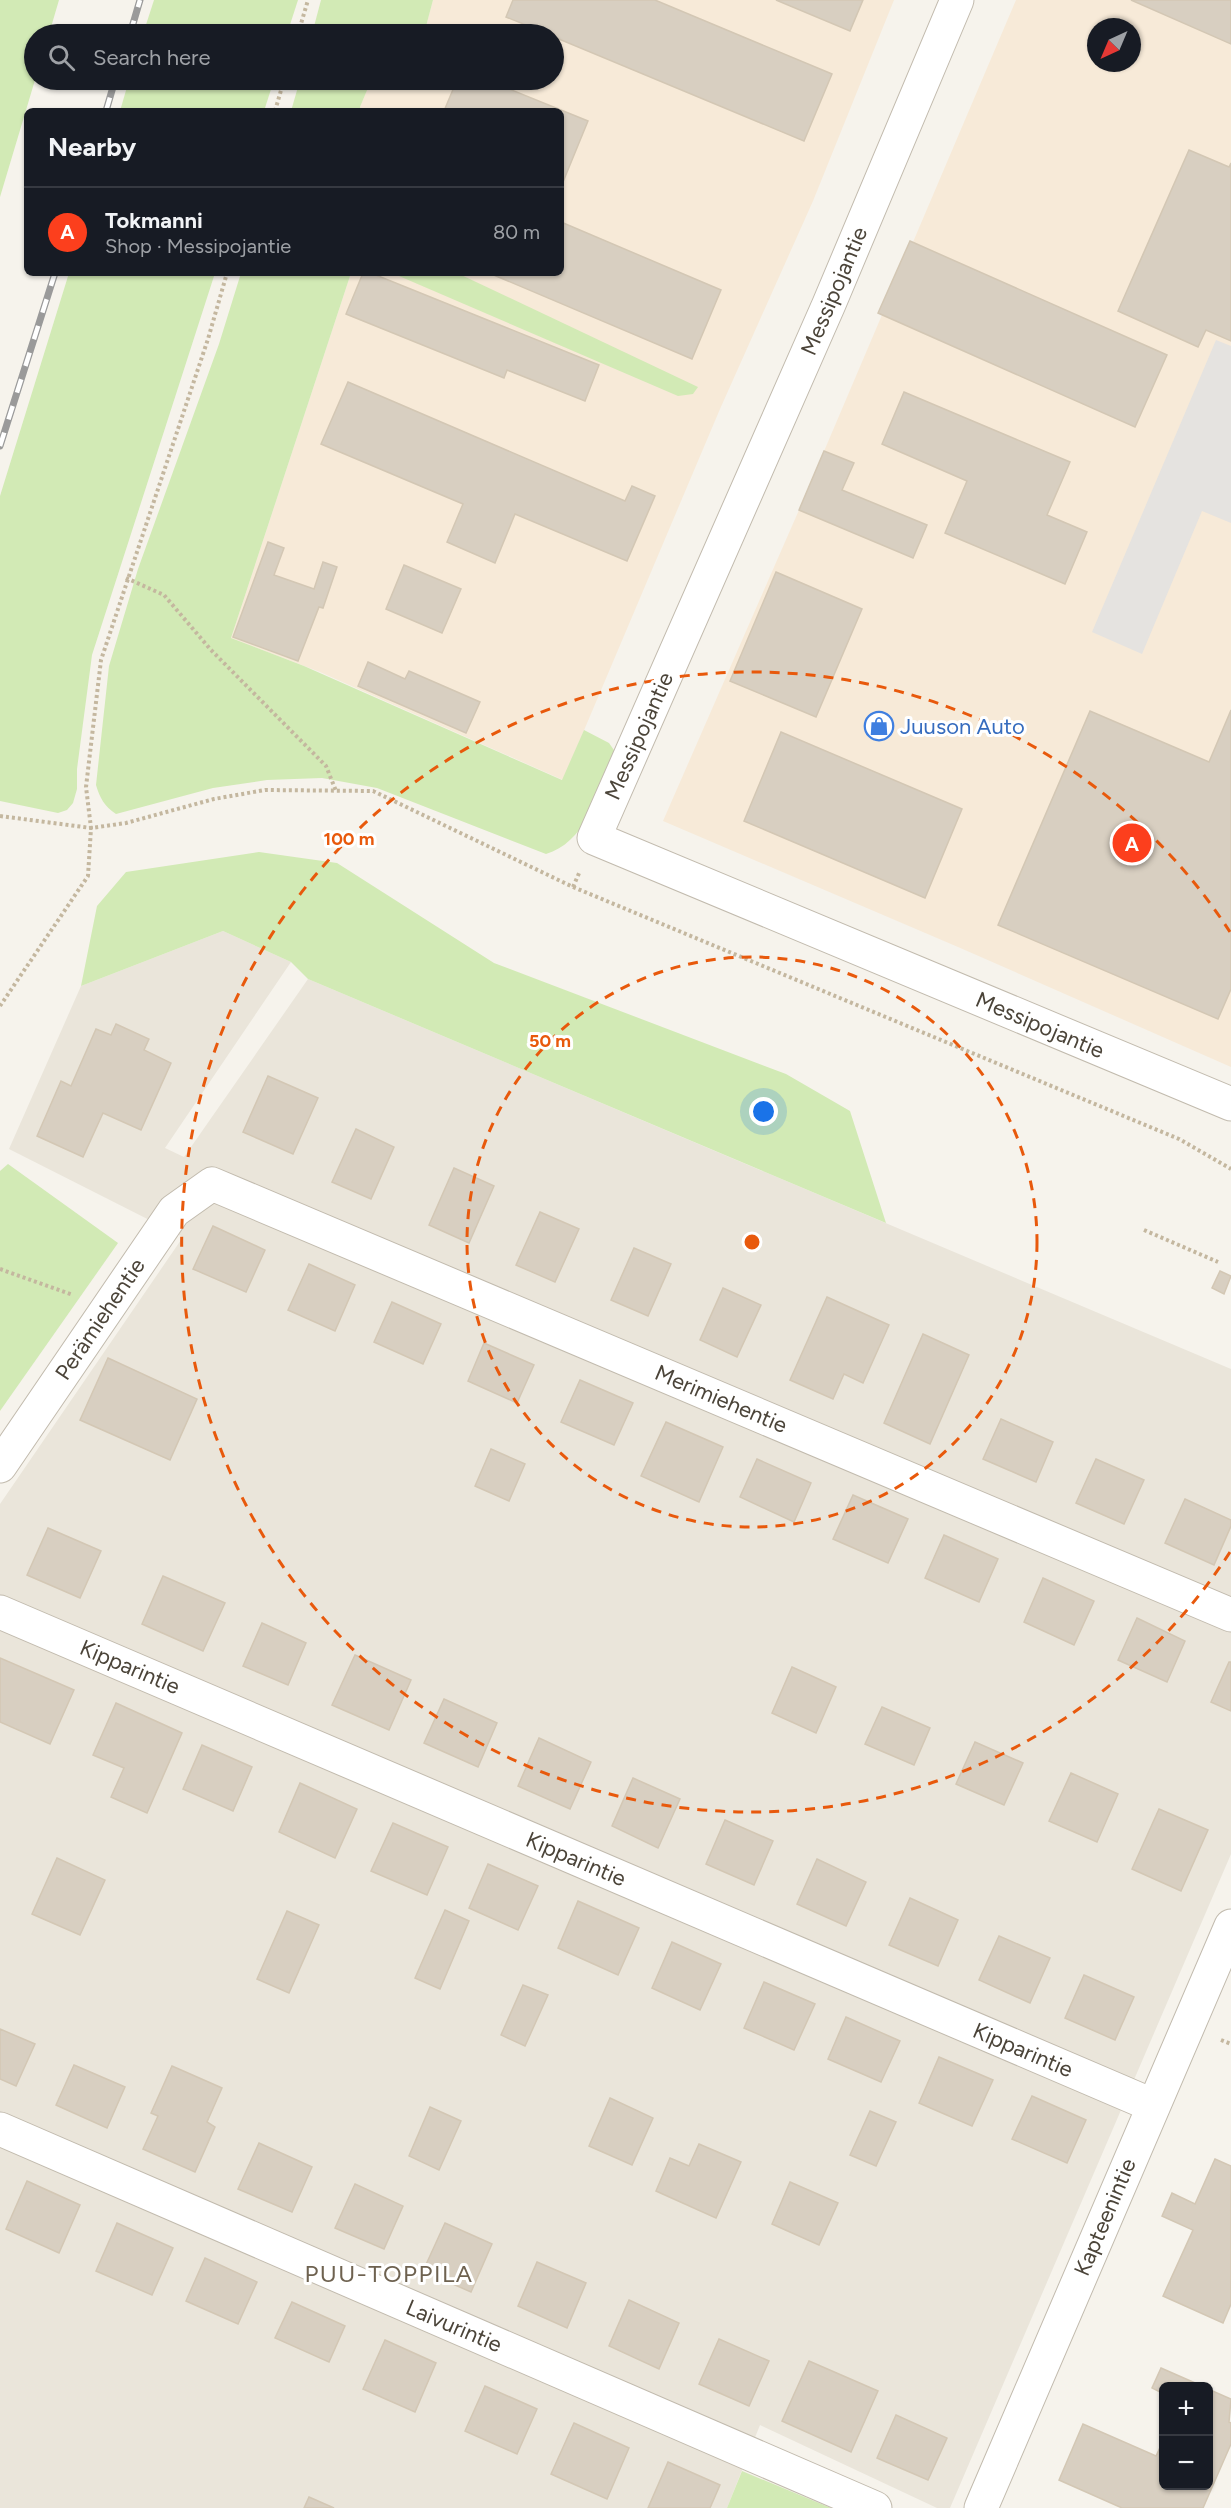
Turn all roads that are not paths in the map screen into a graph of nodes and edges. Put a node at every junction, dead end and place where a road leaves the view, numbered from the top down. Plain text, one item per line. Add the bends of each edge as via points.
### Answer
1 (957, 0) edge
2 (1231, 1104) edge
3 (212, 1184) joint
4 (0, 1466) edge
5 (0, 1612) edge
6 (1231, 1615) edge
7 (1228, 1942) edge
8 (1152, 2105) junction
9 (0, 2129) edge
10 (875, 2508) edge
11 (981, 2508) edge

1 - 2 street, Messipojantie via 829,304 594,838
3 - 4 street, Perämiehentie via 174,1211
3 - 6 street, Merimiehentie
5 - 8 street, Kipparintie
7 - 8 street, Kapteenintie
8 - 11 street, Kapteenintie
9 - 10 street, Laivurintie

